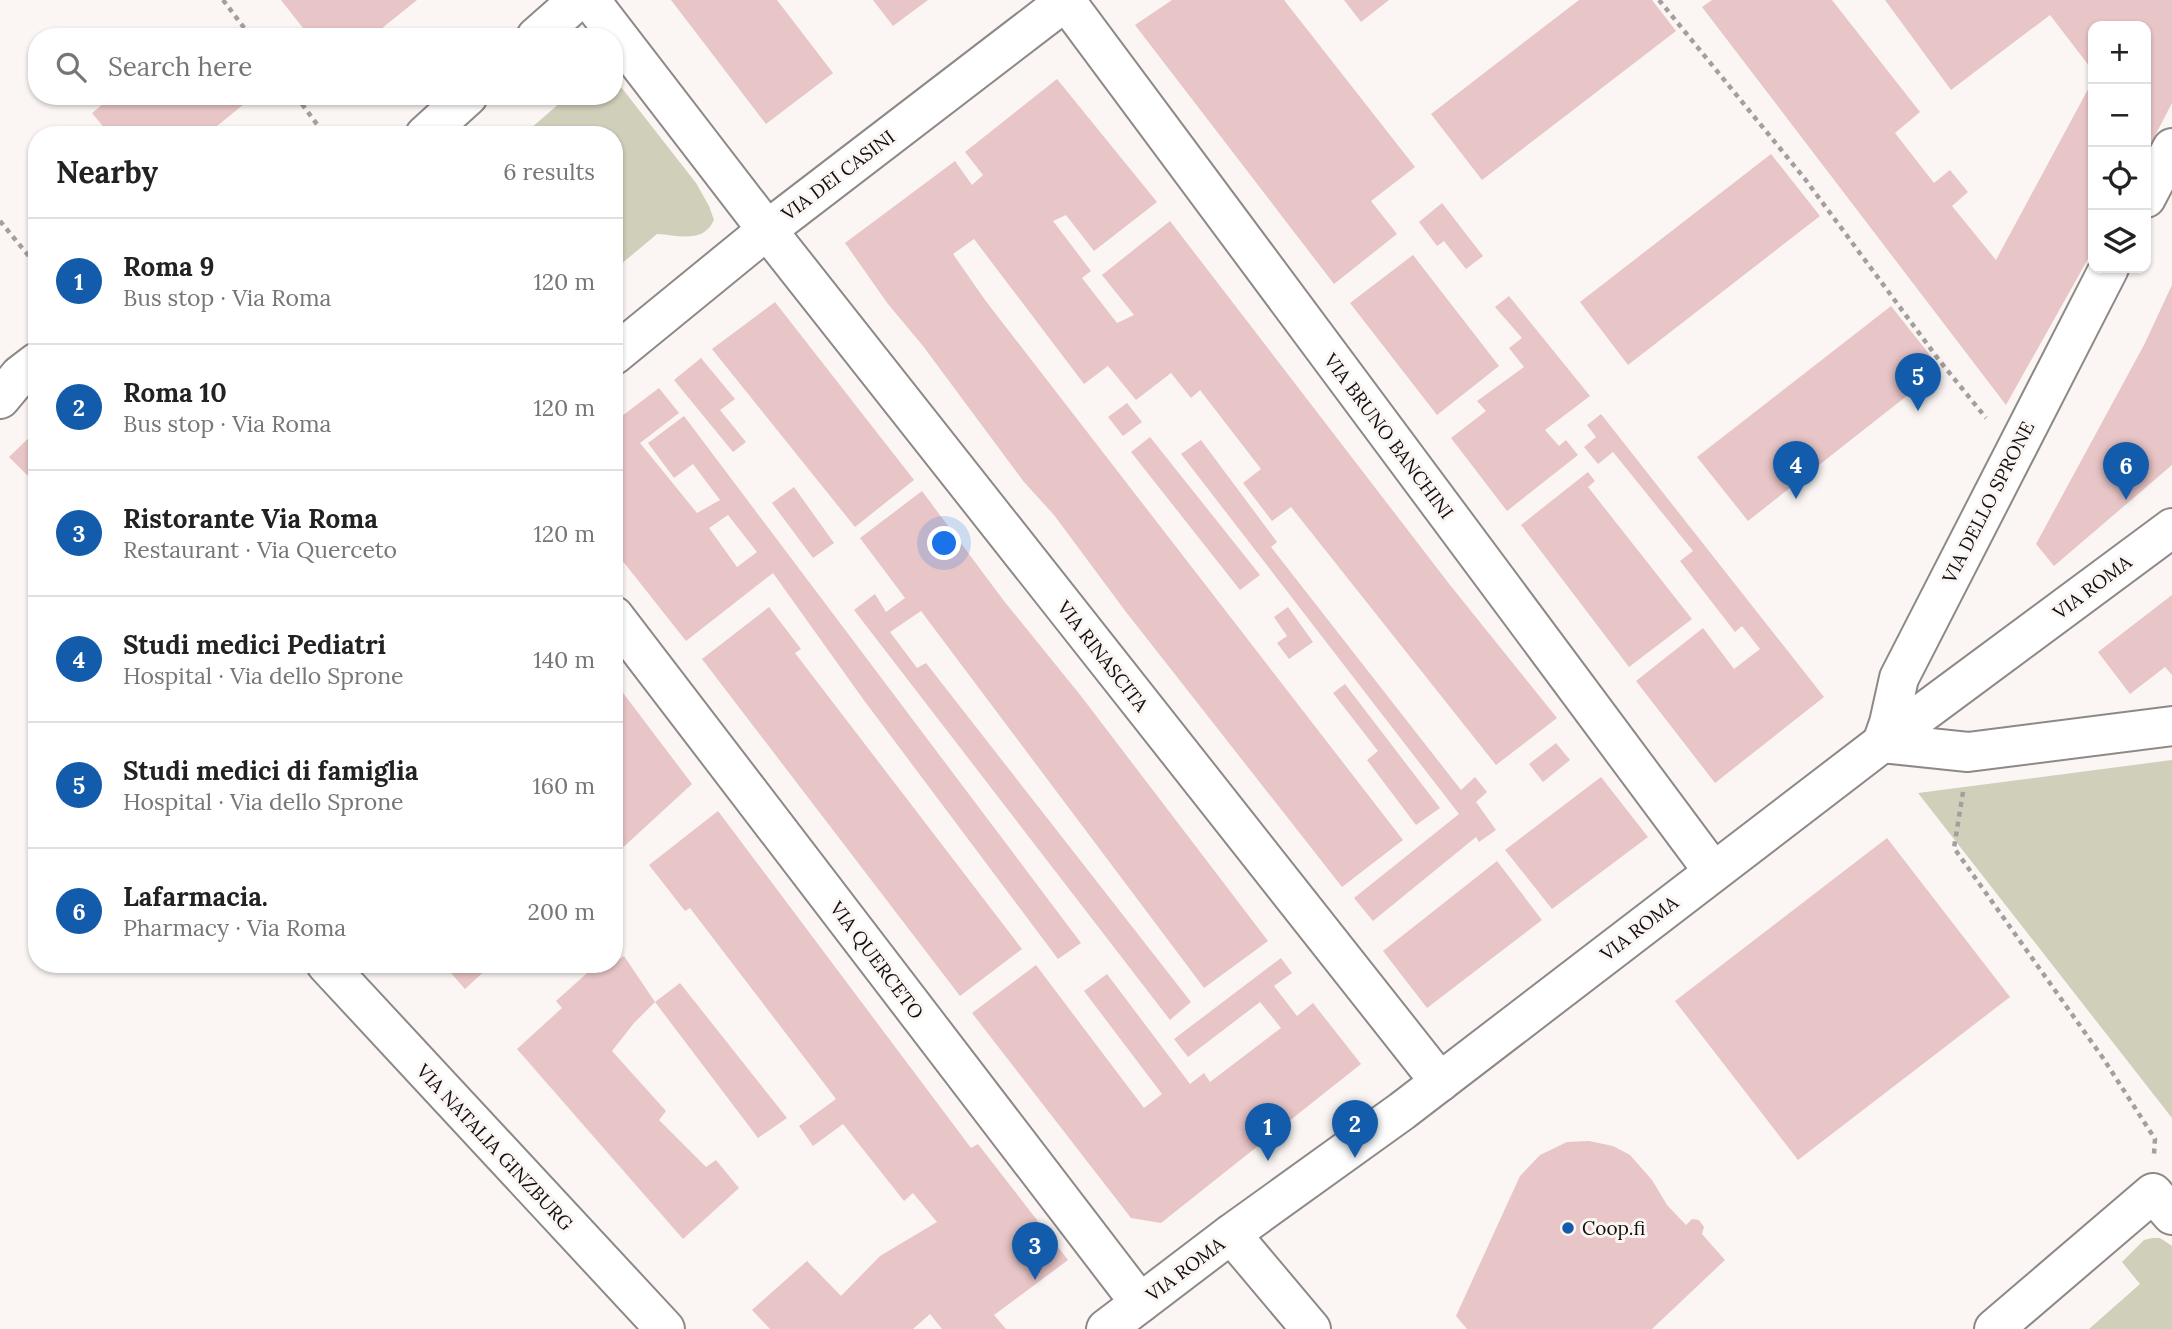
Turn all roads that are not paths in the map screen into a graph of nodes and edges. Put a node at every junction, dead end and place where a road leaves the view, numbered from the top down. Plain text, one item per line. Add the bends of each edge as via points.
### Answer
1 (578, 0) edge
2 (590, 0) edge
3 (1066, 0) edge
4 (546, 28) edge
5 (612, 28) edge
6 (623, 43) edge
7 (458, 105) edge
8 (435, 126) edge
9 (2172, 148) edge
10 (2151, 188) edge
11 (767, 230) junction
12 (2106, 273) edge
13 (623, 348) edge
14 (28, 369) edge
15 (0, 399) edge
16 (2172, 528) edge
17 (623, 628) edge
18 (2172, 726) edge
19 (1882, 743) junction
20 (1713, 871) junction
21 (334, 973) edge
22 (1440, 1082) junction
23 (2163, 1204) edge
24 (1231, 1234) junction
25 (1140, 1303) junction
26 (665, 1329) edge
27 (1106, 1329) edge
28 (1311, 1329) edge
29 (1994, 1329) edge

1 - 4 street
2 - 5 street, VIA RINASCITA
3 - 11 street, VIA DEI CASINI
3 - 20 street, VIA BRUNO BANCHINI
6 - 11 street, VIA RINASCITA
7 - 8 street
9 - 10 street
11 - 13 street, VIA DEI CASINI
11 - 22 street, VIA RINASCITA
12 - 19 street, VIA DELLO SPRONE via 1899,678
14 - 15 street
16 - 19 street, VIA ROMA
17 - 25 street, VIA QUERCETO
18 - 19 street via 1968,752
19 - 20 street, VIA ROMA
20 - 22 street, VIA ROMA
21 - 26 street, VIA NATALIA GINZBURG
22 - 24 street, VIA ROMA
23 - 29 street
24 - 25 street, VIA ROMA
24 - 28 street
25 - 27 street, VIA ROMA

